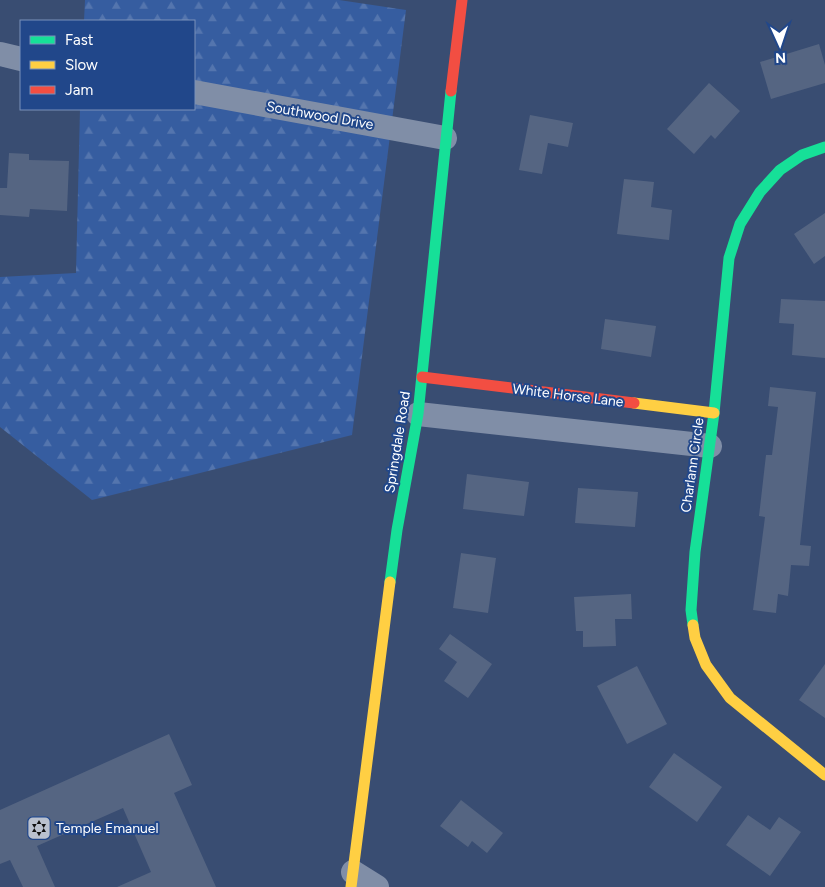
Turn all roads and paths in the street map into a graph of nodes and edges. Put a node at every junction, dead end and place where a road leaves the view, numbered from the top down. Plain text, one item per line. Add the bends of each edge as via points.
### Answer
1 (462, 0) edge
2 (0, 54) edge
3 (20, 59) edge
4 (195, 92) edge
5 (446, 138) junction
6 (825, 147) edge
7 (422, 377) junction
8 (714, 413) junction
9 (418, 414) junction
10 (710, 446) junction
11 (825, 775) edge
12 (352, 879) edge
13 (377, 887) edge

1 - 5 street, Springdale Road
2 - 3 street
4 - 5 street, Southwood Drive
5 - 7 street, Springdale Road
6 - 8 street, Charlann Circle via 802,155 780,170 760,192 740,224 730,258
7 - 8 street, White Horse Lane
7 - 9 street, Springdale Road
8 - 10 street, Charlann Circle
9 - 10 street
9 - 12 street, Springdale Road via 397,530
10 - 11 street, Charlann Circle via 695,552 691,610 695,638 706,665 730,698
12 - 13 street

